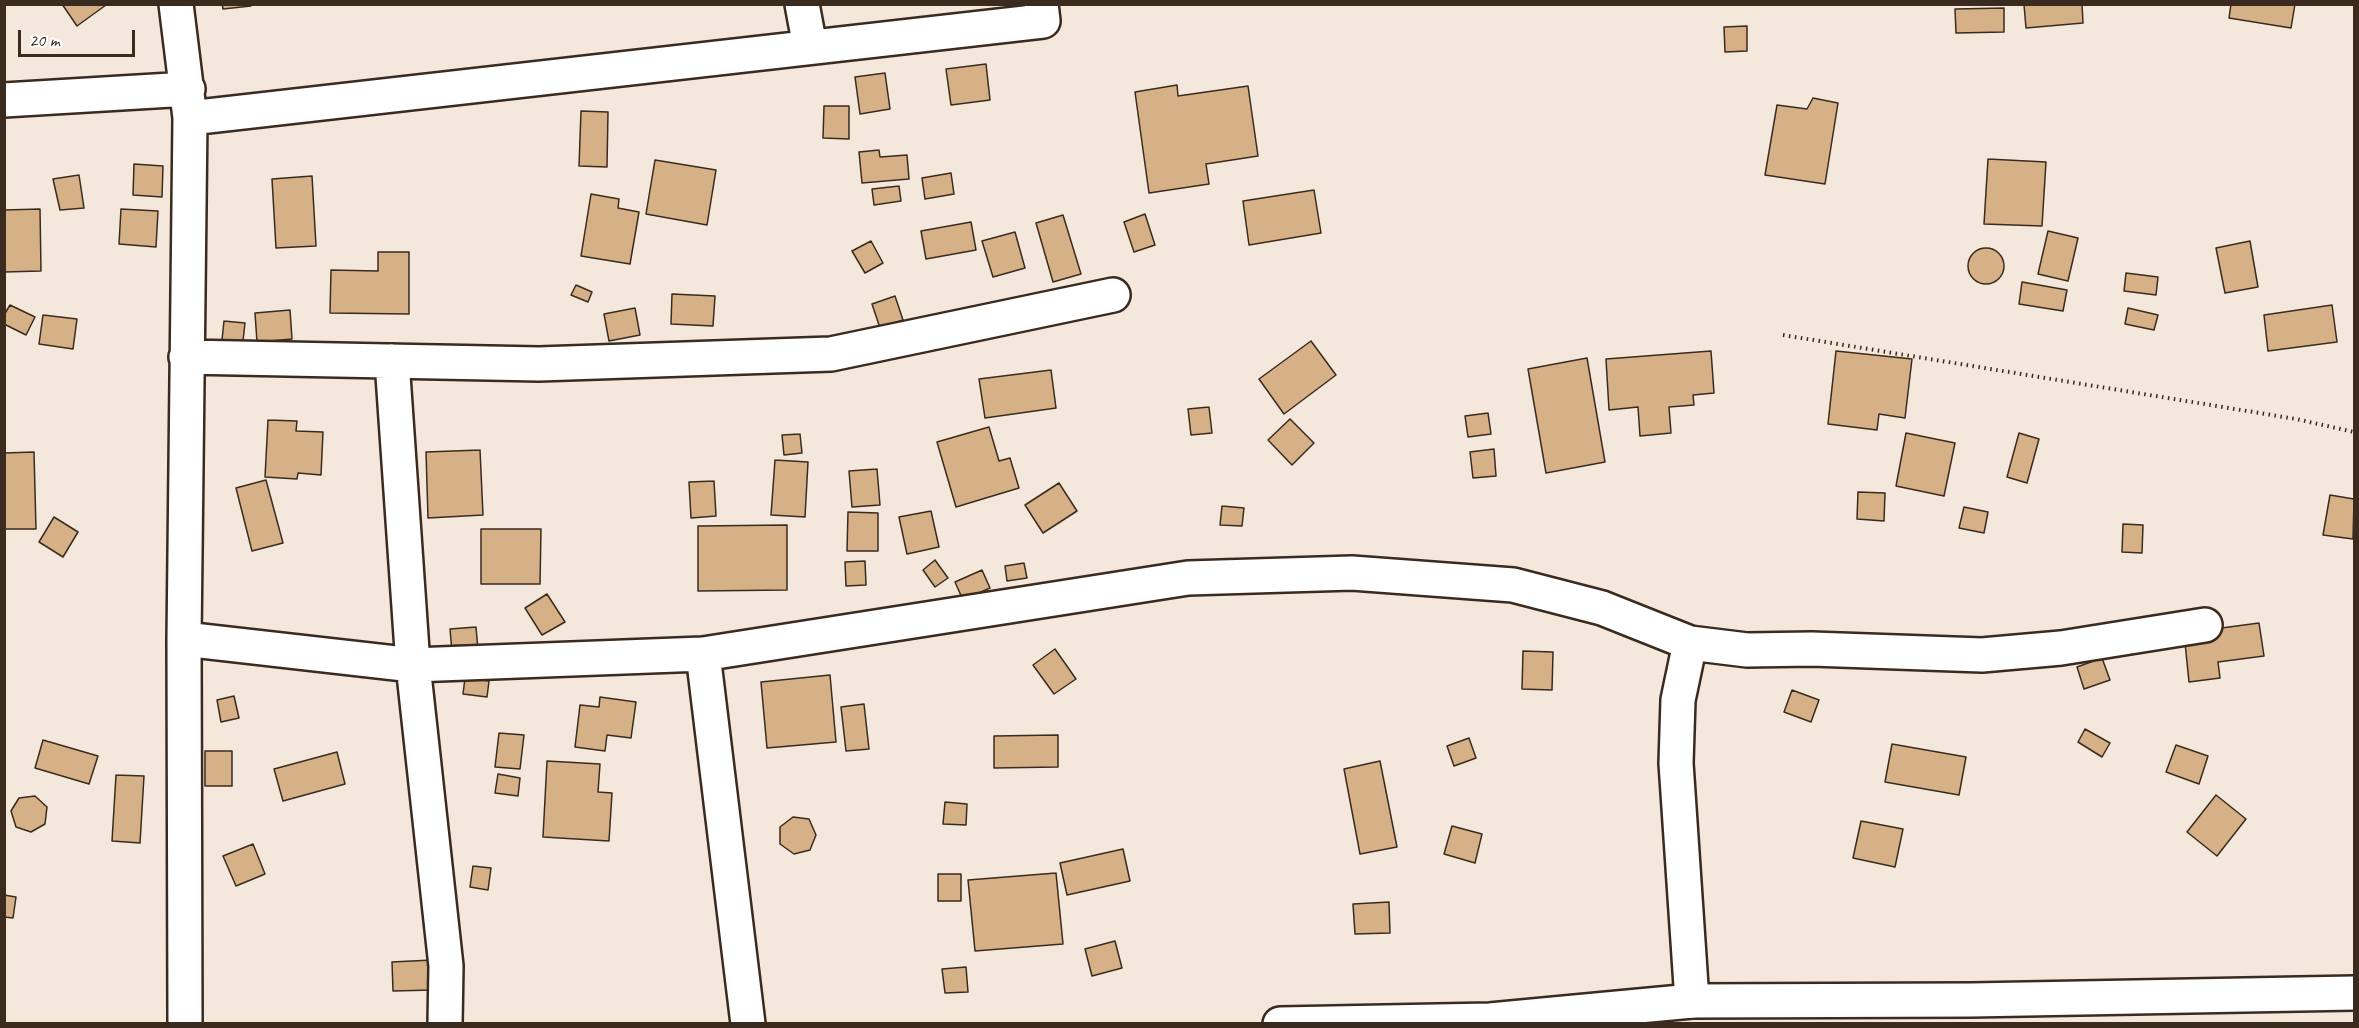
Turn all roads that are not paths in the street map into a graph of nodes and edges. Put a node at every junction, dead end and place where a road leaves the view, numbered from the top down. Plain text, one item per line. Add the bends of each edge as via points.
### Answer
1 (176, 4) edge
2 (802, 4) edge
3 (1041, 4) edge
4 (810, 47) junction
5 (4, 100) edge
6 (189, 104) junction
7 (1113, 295) dead end
8 (186, 357) junction
9 (392, 361) junction
10 (2205, 626) dead end
11 (184, 639) junction
12 (1690, 643) junction
13 (703, 654) junction
14 (413, 665) junction
15 (2355, 993) edge
16 (1692, 1001) junction
17 (1490, 1022) edge
18 (185, 1023) edge
19 (445, 1023) edge
20 (747, 1023) edge
21 (1280, 1023) edge

1 - 6 street
2 - 4 street
3 - 4 street via 1043,21
4 - 6 street
5 - 6 street
6 - 8 street
7 - 9 street via 831,354 539,364
8 - 9 street
8 - 11 street
9 - 14 street
10 - 12 street via 2061,648 1982,655 1747,650
11 - 14 street
11 - 18 street
12 - 13 street via 1602,608 1513,585 1352,573 1188,578
12 - 16 street via 1678,700 1676,763
13 - 14 street
13 - 20 street
14 - 19 street via 446,966
15 - 16 street
16 - 17 street
17 - 21 street

